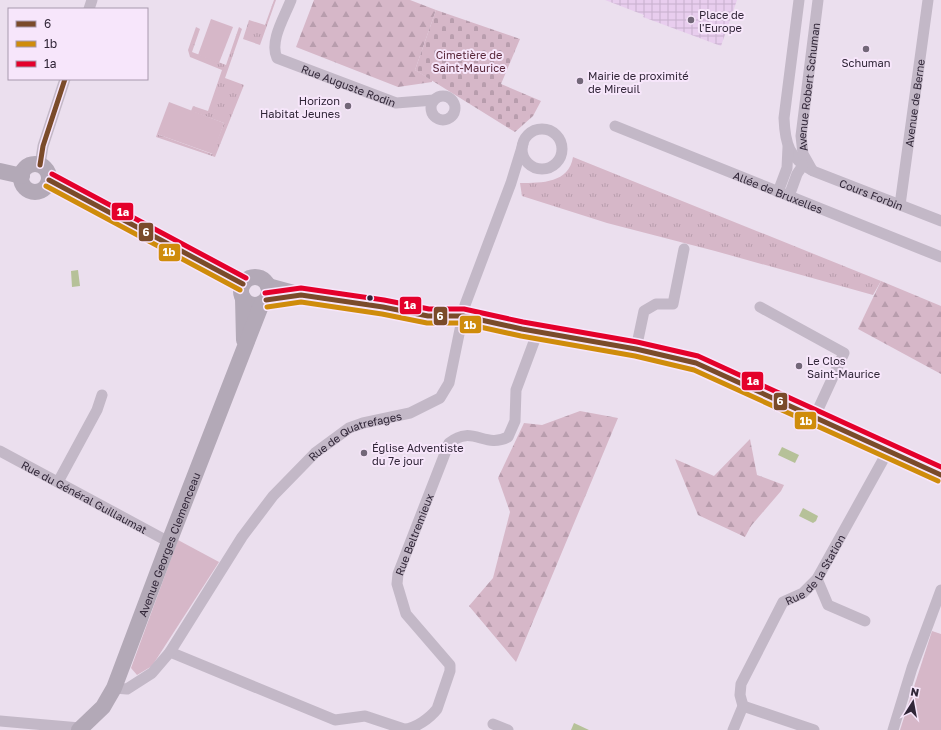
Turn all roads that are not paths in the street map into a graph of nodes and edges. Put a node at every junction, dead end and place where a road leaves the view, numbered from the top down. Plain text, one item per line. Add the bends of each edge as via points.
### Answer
1 (291, 0) edge
2 (799, 0) edge
3 (818, 0) edge
4 (928, 0) edge
5 (65, 80) edge
6 (434, 100) dead end
7 (614, 126) dead end
8 (523, 144) dead end
9 (788, 146) junction
10 (40, 165) junction
11 (808, 168) junction
12 (0, 171) edge
13 (22, 176) junction
14 (49, 180) junction
15 (778, 192) junction
16 (789, 196) junction
17 (900, 205) junction
18 (941, 221) edge
19 (684, 249) dead end
20 (941, 257) edge
21 (243, 291) junction
22 (265, 296) junction
23 (760, 307) dead end
24 (463, 316) junction
25 (538, 331) junction
26 (636, 349) junction
27 (243, 350) junction
28 (102, 395) dead end
29 (815, 416) junction
30 (0, 451) edge
31 (888, 451) junction
32 (941, 475) edge
33 (58, 482) junction
34 (169, 542) junction
35 (817, 579) junction
36 (941, 590) edge
37 (865, 621) dead end
38 (170, 652) junction
39 (114, 688) junction
40 (743, 706) junction
41 (0, 721) edge
42 (493, 724) dead end
43 (80, 729) edge
44 (508, 730) edge
45 (732, 730) edge
46 (814, 730) edge
47 (893, 730) edge

1 - 6 street, Rue Auguste Rodin via 274,47 277,58 396,103
2 - 9 street, Avenue Robert Schuman via 784,118 784,134
3 - 11 street, Avenue Robert Schuman via 801,136
4 - 17 street, Avenue de Berne
5 - 10 street via 43,146
7 - 15 street, Allée de Bruxelles
8 - 24 street, Rue de Quatrefages
9 - 11 street, Avenue Robert Schuman via 796,160
9 - 15 street via 787,168
10 - 13 main road via 28,166
10 - 14 main road via 47,170
11 - 16 street via 797,174
11 - 17 street, Cours Forbin
12 - 13 main road
13 - 14 main road via 24,185 35,192 43,189
14 - 21 main road
15 - 16 street, Allée de Bruxelles
16 - 20 street, Allée de Bruxelles
17 - 18 street, Cours Forbin
19 - 26 street via 673,304 656,304 644,311
21 - 22 main road via 250,304
21 - 22 main road via 248,279 257,278 261,279
21 - 27 main road, Avenue Georges Clemenceau
22 - 24 main road via 302,295 428,316
22 - 27 main road, Avenue Georges Clemenceau
23 - 29 street via 844,353
24 - 25 main road
24 - 38 street, Rue de Quatrefages via 449,383 440,398 410,413 349,428 315,453 273,496 242,537
25 - 26 main road
25 - 38 street, Rue Beltremieux via 516,390 515,422 508,437 493,442 463,435 449,443 398,574 397,584 406,614 450,665 433,715 410,729 365,716 335,720
26 - 29 main road via 696,363
27 - 34 main road, Avenue Georges Clemenceau
28 - 33 street via 97,410
29 - 31 main road
30 - 33 street, Rue du Général Guillaumat
31 - 32 main road
31 - 35 street, Rue de la Station
33 - 34 street, Rue du Général Guillaumat
34 - 39 main road, Avenue Georges Clemenceau
35 - 37 street via 828,605
35 - 40 street, Rue de la Station via 803,593 783,602 741,684
36 - 47 street via 912,668
38 - 39 street, Rue de Quatrefages via 152,673 140,682 127,689
39 - 43 main road, Avenue Georges Clemenceau via 102,707
40 - 45 street
40 - 46 street
41 - 43 street
42 - 44 street

